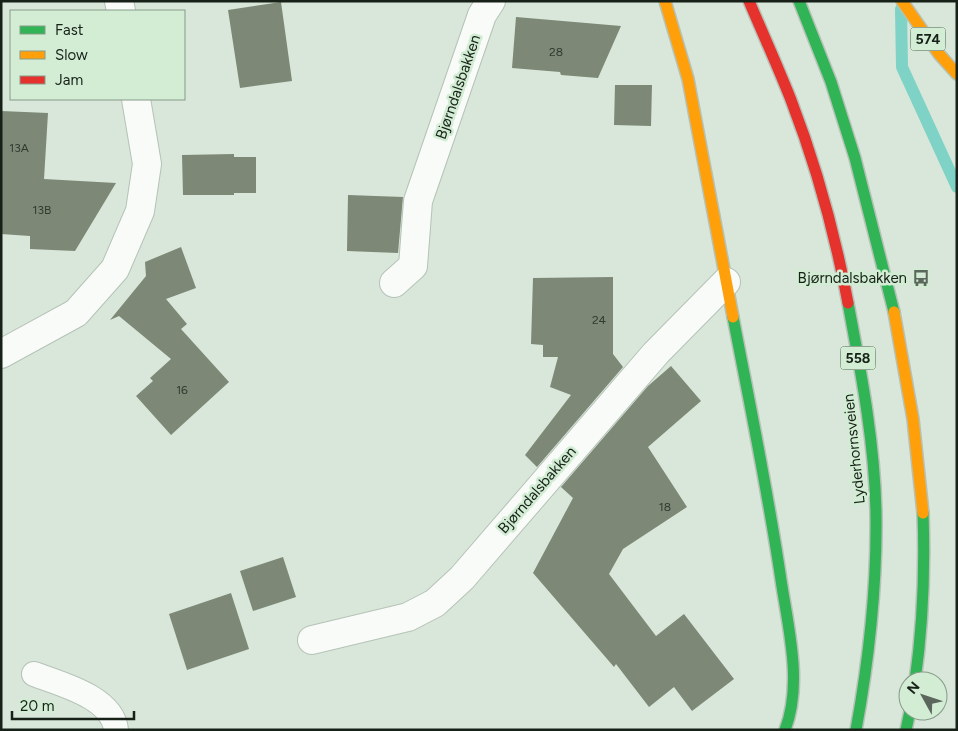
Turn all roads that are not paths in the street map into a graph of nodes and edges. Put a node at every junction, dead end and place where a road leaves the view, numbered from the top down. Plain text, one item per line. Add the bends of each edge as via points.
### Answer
1 (491, 1) edge
2 (665, 1) edge
3 (749, 1) edge
4 (799, 1) edge
5 (902, 1) edge
6 (957, 74) edge
7 (136, 100) edge
8 (726, 282) junction
9 (394, 283) dead end
10 (1, 354) edge
11 (312, 640) dead end
12 (916, 671) edge
13 (34, 674) dead end
14 (116, 730) edge
15 (785, 730) edge
16 (856, 730) edge

1 - 9 street, Bjørndalsbakken via 482,15 418,201 413,266
2 - 8 main road via 688,78
3 - 16 main road, Lyderhornsveien / 558 via 791,100 816,174 837,250 869,430 876,513 875,592
4 - 12 main road via 831,82 855,158 898,327 923,503 925,564
5 - 6 main road, 574
7 - 10 street via 147,164 140,212 115,269 76,313
8 - 11 street, Bjørndalsbakken via 656,353 462,578 435,603 408,617
8 - 15 main road via 775,537 794,664 790,717
13 - 14 lane via 101,703 110,713

